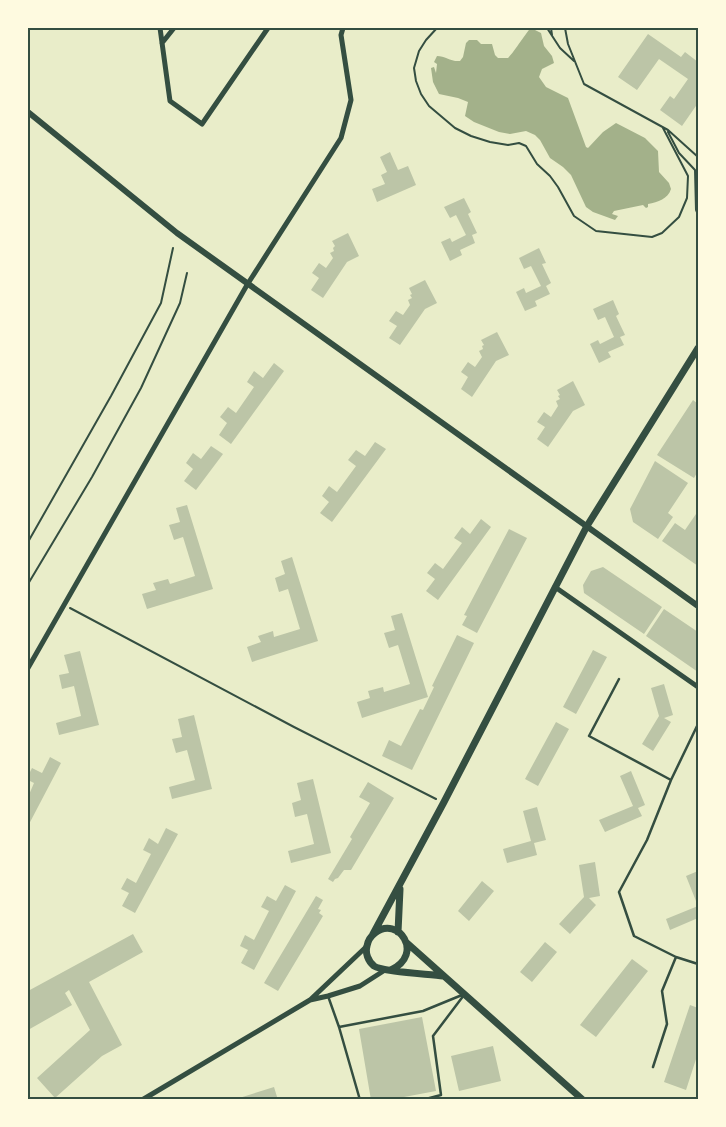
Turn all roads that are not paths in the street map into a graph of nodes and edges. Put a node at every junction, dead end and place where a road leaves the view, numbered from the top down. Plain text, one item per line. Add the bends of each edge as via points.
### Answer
1 (160, 28) edge
2 (174, 28) edge
3 (268, 28) edge
4 (343, 28) edge
5 (162, 43) junction
6 (28, 112) edge
7 (247, 285) junction
8 (698, 348) edge
9 (588, 526) junction
10 (555, 587) junction
11 (698, 606) edge
12 (28, 668) edge
13 (619, 679) dead end
14 (698, 687) edge
15 (698, 724) edge
16 (671, 780) junction
17 (400, 886) junction
18 (398, 932) junction
19 (373, 934) junction
20 (407, 943) junction
21 (366, 946) junction
22 (676, 957) junction
23 (698, 964) edge
24 (388, 970) junction
25 (443, 976) junction
26 (465, 994) junction
27 (328, 996) junction
28 (310, 1000) junction
29 (338, 1027) junction
30 (653, 1067) dead end
31 (142, 1100) edge
32 (360, 1100) edge
33 (422, 1100) edge
34 (583, 1100) edge

1 - 5 street
2 - 5 street
3 - 5 street via 202,124 170,101
4 - 7 street via 341,36 351,100 342,138
6 - 7 street via 177,233
7 - 9 street
7 - 12 street
8 - 9 main road
9 - 10 main road
9 - 11 street
10 - 14 street
10 - 17 main road
13 - 16 lane via 589,736
15 - 16 lane
16 - 22 lane via 648,840 619,892 634,936
17 - 18 main road
17 - 19 main road
18 - 19 main road via 385,929
18 - 20 main road
19 - 21 main road
20 - 24 main road via 405,960
20 - 25 main road
21 - 24 main road via 368,960 378,969
21 - 28 street
22 - 23 lane
22 - 30 lane via 662,991 667,1024
24 - 25 main road
24 - 27 street via 360,986
25 - 26 main road
26 - 29 lane via 423,1011
26 - 33 lane via 433,1036 441,1095
26 - 34 main road
27 - 28 street
27 - 29 lane
28 - 31 street
29 - 32 lane

